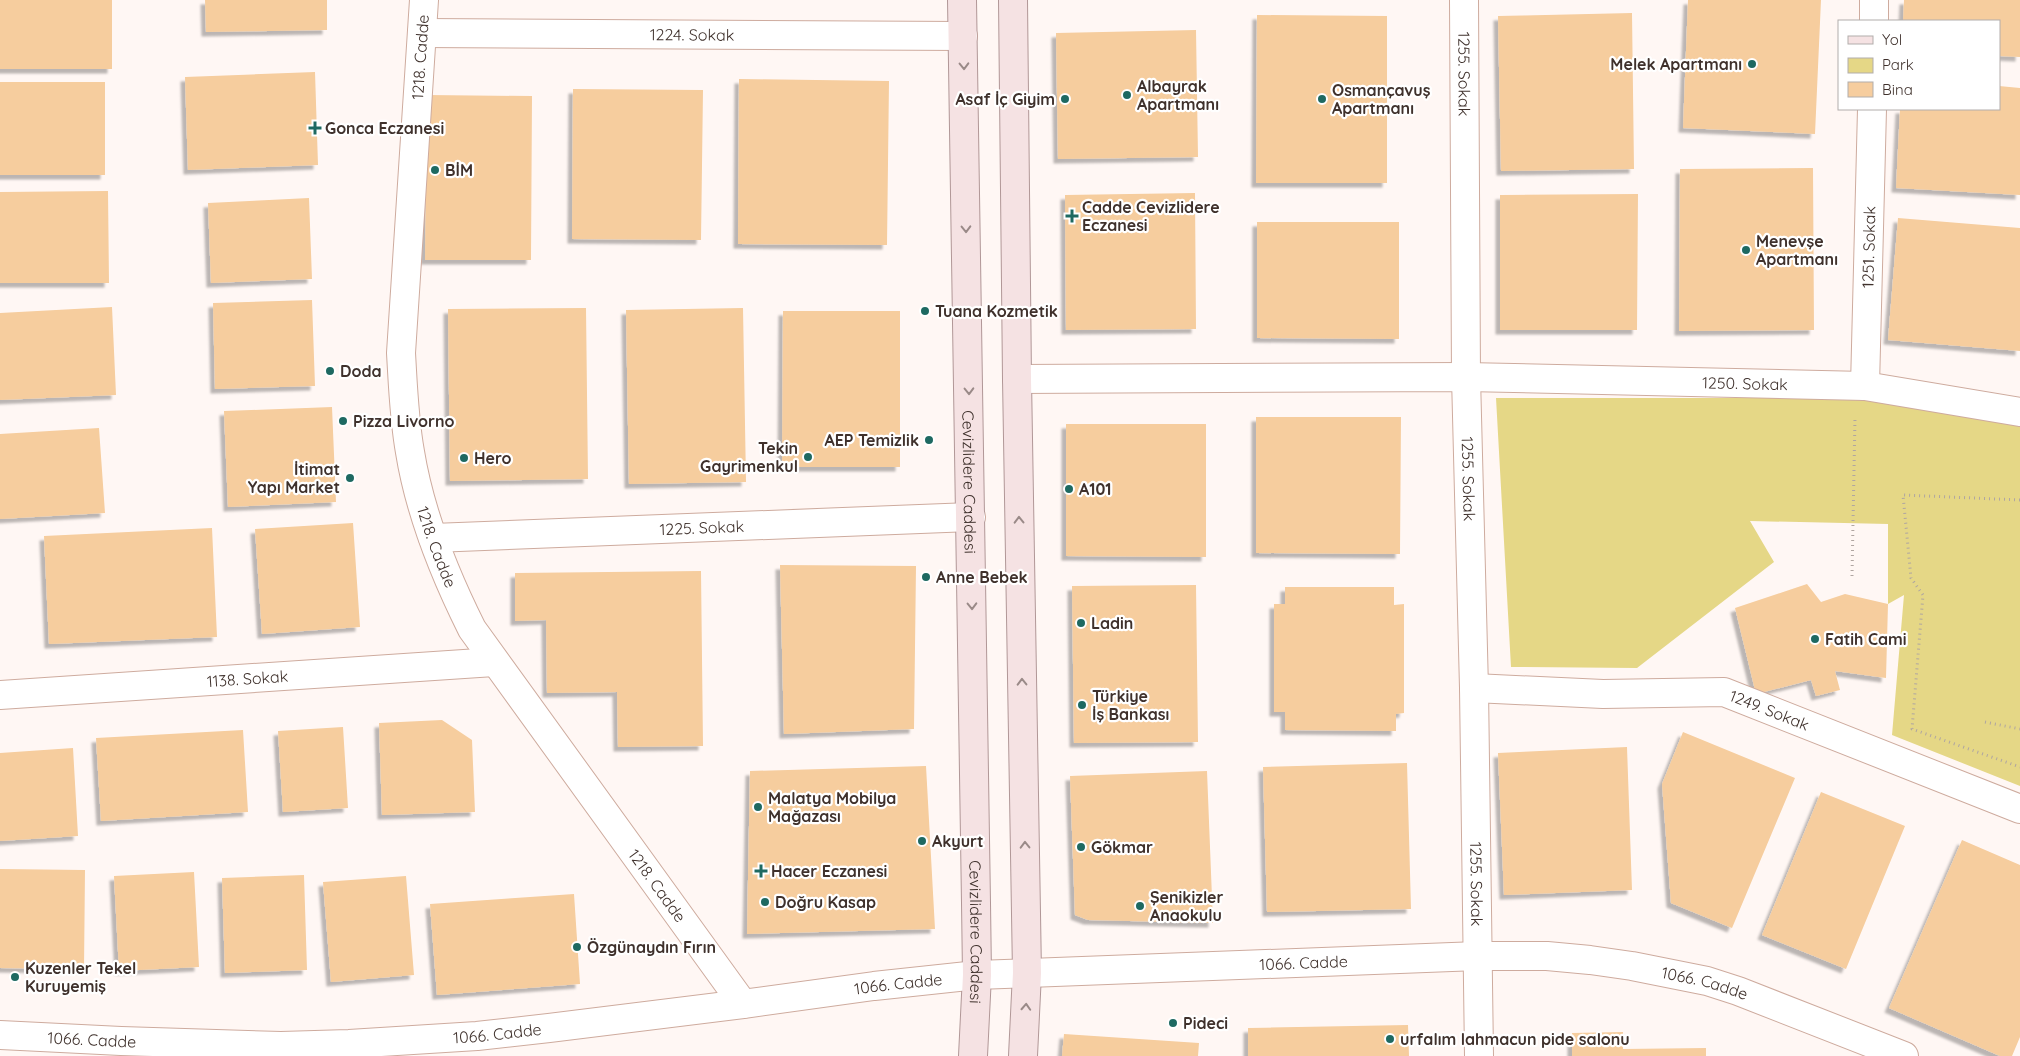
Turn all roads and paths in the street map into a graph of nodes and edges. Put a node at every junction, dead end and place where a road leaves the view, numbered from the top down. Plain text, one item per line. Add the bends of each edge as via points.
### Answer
1 (424, 0) edge
2 (962, 0) edge
3 (1013, 0) edge
4 (1464, 0) edge
5 (1874, 0) edge
6 (1874, 20) edge
7 (422, 33) junction
8 (963, 36) junction
9 (1872, 110) edge
10 (1466, 377) junction
11 (1017, 379) junction
12 (1860, 386) junction
13 (2020, 412) edge
14 (2020, 500) edge
15 (971, 517) junction
16 (433, 538) junction
17 (1852, 576) dead end
18 (494, 662) junction
19 (1474, 688) junction
20 (0, 694) edge
21 (1985, 722) dead end
22 (2020, 729) edge
23 (2020, 767) edge
24 (2020, 809) edge
25 (1478, 956) junction
26 (1027, 973) junction
27 (977, 975) junction
28 (742, 1004) junction
29 (0, 1035) edge
30 (478, 1046) edge
31 (972, 1056) edge
32 (1023, 1056) edge
33 (1479, 1056) edge
34 (1904, 1056) edge

1 - 7 street, 1218. Cadde
2 - 8 main road, Cevizlidere Caddesi
3 - 11 main road
4 - 10 street, 1255. Sokak
5 - 6 street
7 - 8 street, 1224. Sokak
7 - 16 street, 1218. Cadde via 401,352 410,453
8 -> 15 main road, Cevizlidere Caddesi
9 - 12 street, 1251. Sokak
10 - 11 street, 1250. Sokak
10 - 12 street, 1250. Sokak
10 - 19 street, 1255. Sokak
26 -> 11 main road
12 - 13 street, 1250. Sokak
12 - 17 path
14 - 23 path via 1903,494 1911,578 1923,595 1912,729
15 - 16 street, 1225. Sokak
15 -> 27 main road, Cevizlidere Caddesi
16 - 18 street, 1218. Cadde via 472,629
18 - 20 street, 1138. Sokak
18 - 28 street, 1218. Cadde
19 - 24 street, 1249. Sokak via 1603,694 1724,692
19 - 25 street, 1255. Sokak
21 - 22 path
25 - 26 street, 1066. Cadde
25 - 33 street, 1255. Sokak
25 - 34 street, 1066. Cadde via 1590,960 1708,981
26 - 27 street, 1066. Cadde
32 -> 26 main road
27 - 28 street, 1066. Cadde
27 - 31 main road, Cevizlidere Caddesi
28 - 30 street, 1066. Cadde
29 - 30 street, 1066. Cadde via 281,1046

